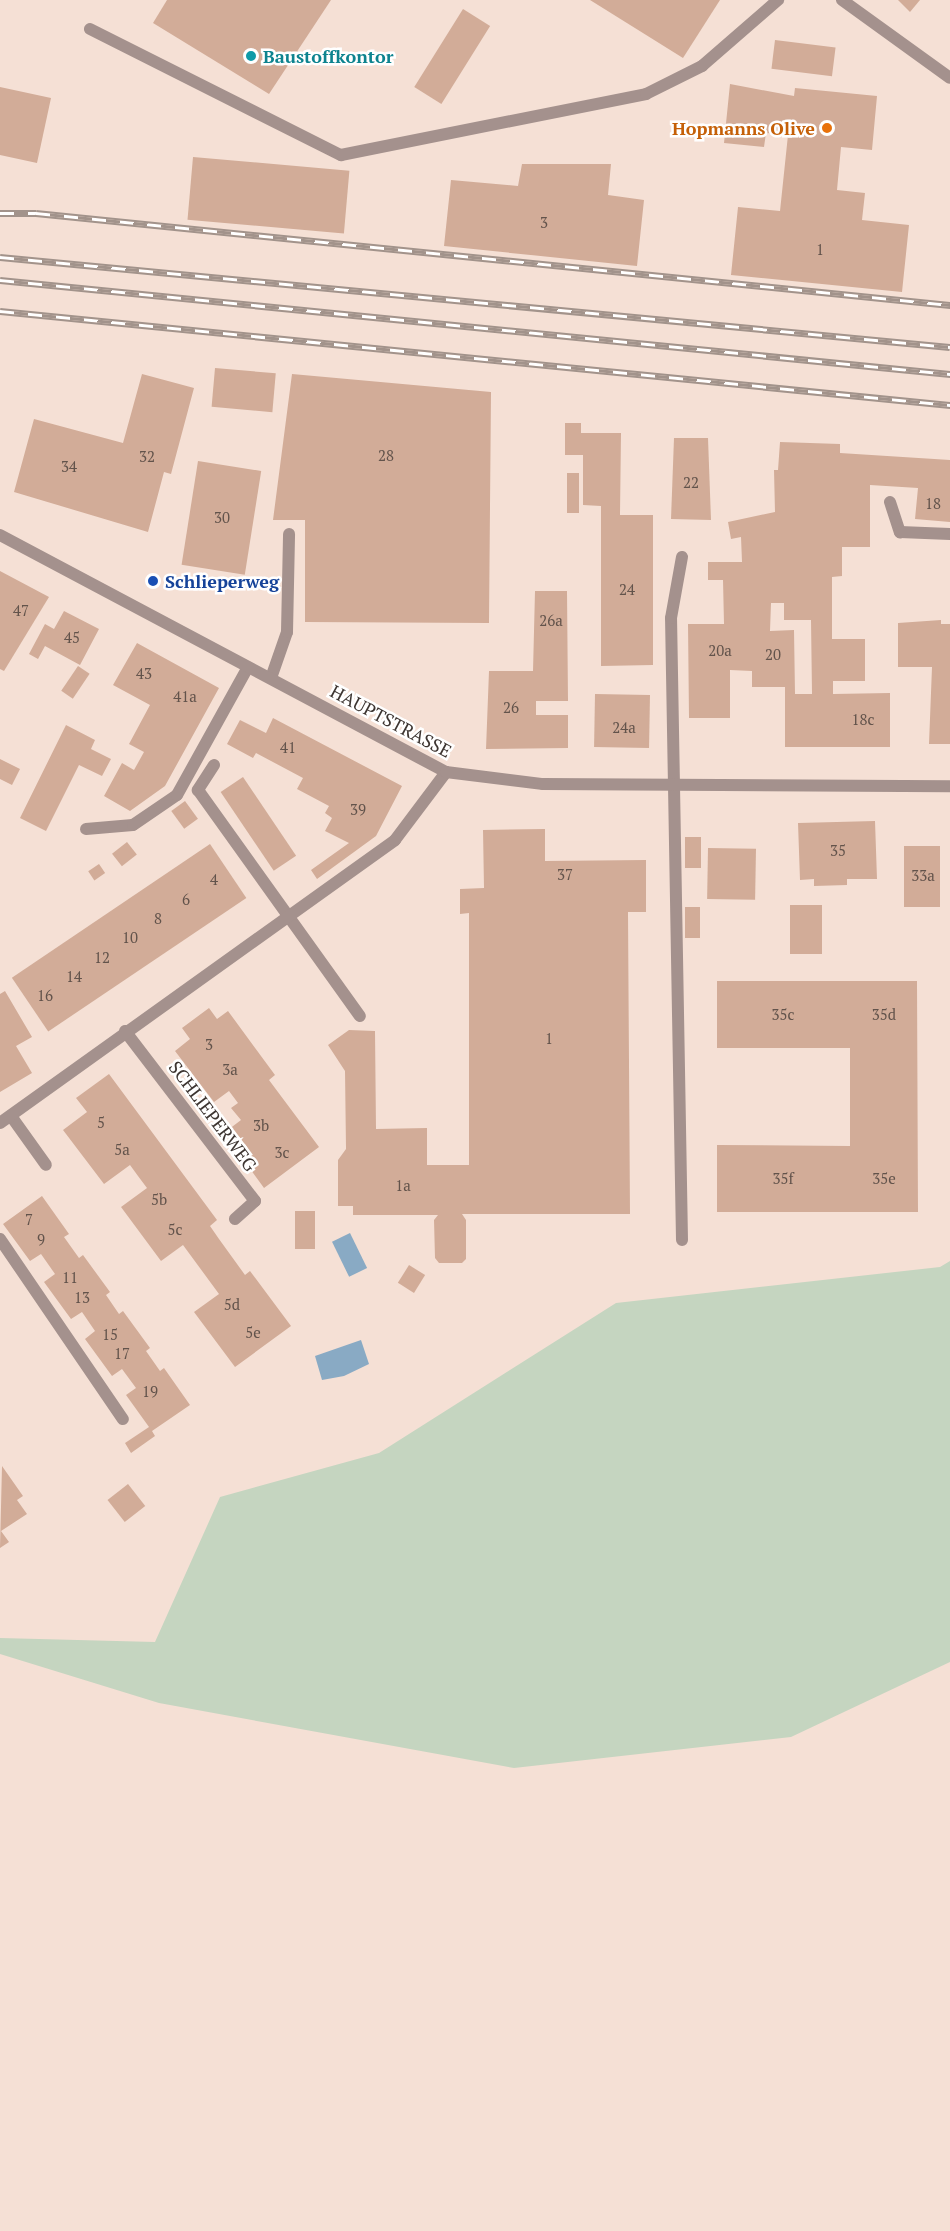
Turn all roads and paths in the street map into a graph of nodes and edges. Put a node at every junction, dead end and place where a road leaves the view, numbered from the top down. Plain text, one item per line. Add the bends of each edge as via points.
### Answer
1 (778, 0) edge
2 (842, 0) edge
3 (90, 29) dead end
4 (950, 78) edge
5 (890, 502) dead end
6 (289, 534) dead end
7 (950, 534) edge
8 (0, 535) edge
9 (682, 556) dead end
10 (248, 667) junction
11 (271, 678) junction
12 (214, 765) dead end
13 (446, 772) junction
14 (672, 785) junction
15 (950, 786) edge
16 (86, 829) dead end
17 (288, 918) junction
18 (360, 1016) dead end
19 (125, 1031) junction
20 (5, 1119) edge
21 (46, 1165) dead end
22 (235, 1219) dead end
23 (0, 1239) edge
24 (682, 1240) dead end
25 (123, 1419) dead end

1 - 3 street via 702,66 646,94 341,154
2 - 4 street
5 - 7 street via 900,532
6 - 11 street via 287,632
8 - 10 street, HAUPTSTRASSE
9 - 14 street via 671,618
10 - 11 street, HAUPTSTRASSE
10 - 16 street via 177,795 133,825
11 - 13 street, HAUPTSTRASSE
12 - 17 street via 198,790
13 - 14 street, HAUPTSTRASSE via 543,784
13 - 17 street via 395,840
14 - 15 street, HAUPTSTRASSE
14 - 24 street
17 - 18 street
17 - 19 street
19 - 20 street
19 - 22 street, SCHLIEPERWEG via 255,1201
20 - 21 street
23 - 25 street

